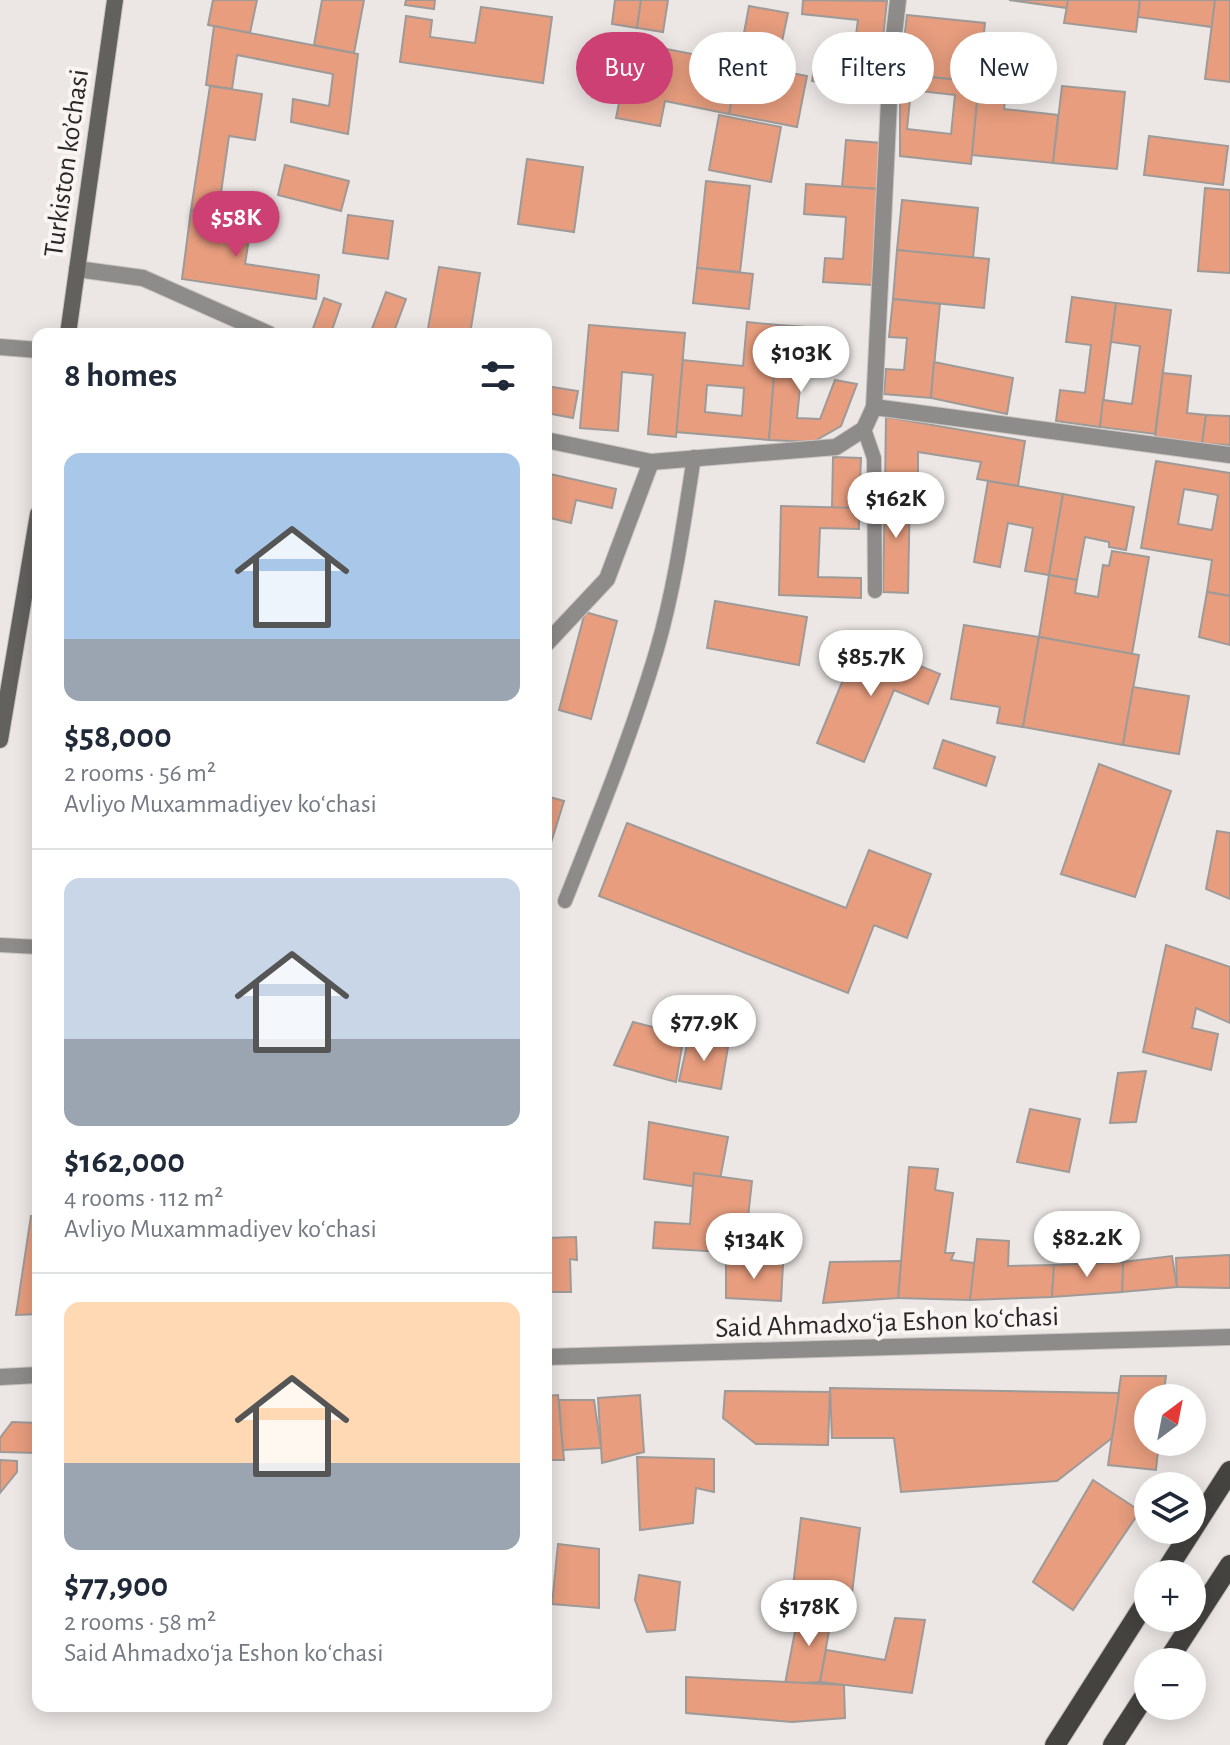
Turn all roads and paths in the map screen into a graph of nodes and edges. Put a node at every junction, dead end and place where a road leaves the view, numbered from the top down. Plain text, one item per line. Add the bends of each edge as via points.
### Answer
1 (115, 0) edge
2 (898, 0) edge
3 (77, 269) junction
4 (69, 328) edge
5 (256, 328) edge
6 (0, 347) edge
7 (32, 350) edge
8 (874, 407) junction
9 (864, 429) junction
10 (552, 441) edge
11 (1230, 455) edge
12 (694, 457) junction
13 (651, 462) junction
14 (32, 550) edge
15 (875, 591) dead end
16 (552, 638) edge
17 (0, 740) edge
18 (565, 901) dead end
19 (0, 945) edge
20 (32, 947) edge
21 (1230, 1337) edge
22 (552, 1357) edge
23 (32, 1375) edge
24 (0, 1377) edge
25 (1230, 1471) edge
26 (1173, 1560) edge
27 (1230, 1565) edge
28 (1134, 1621) edge
29 (1176, 1648) edge
30 (1134, 1713) edge
31 (1055, 1745) edge
32 (1113, 1745) edge

1 - 3 main road, Turkiston ko’chasi
2 - 8 street
3 - 4 main road, Turkiston ko’chasi
3 - 5 street via 143,278
6 - 7 street
8 - 9 street
8 - 11 street
9 - 12 street via 836,447
9 - 15 lane via 874,458
10 - 13 street
12 - 13 street
12 - 18 lane via 657,648
13 - 16 street via 607,579
14 - 17 main road
19 - 20 lane
21 - 22 street, Said Ahmadxoʻja Eshon koʻchasi
23 - 24 street
25 - 26 main road
27 - 29 main road
28 - 31 main road
30 - 32 main road

